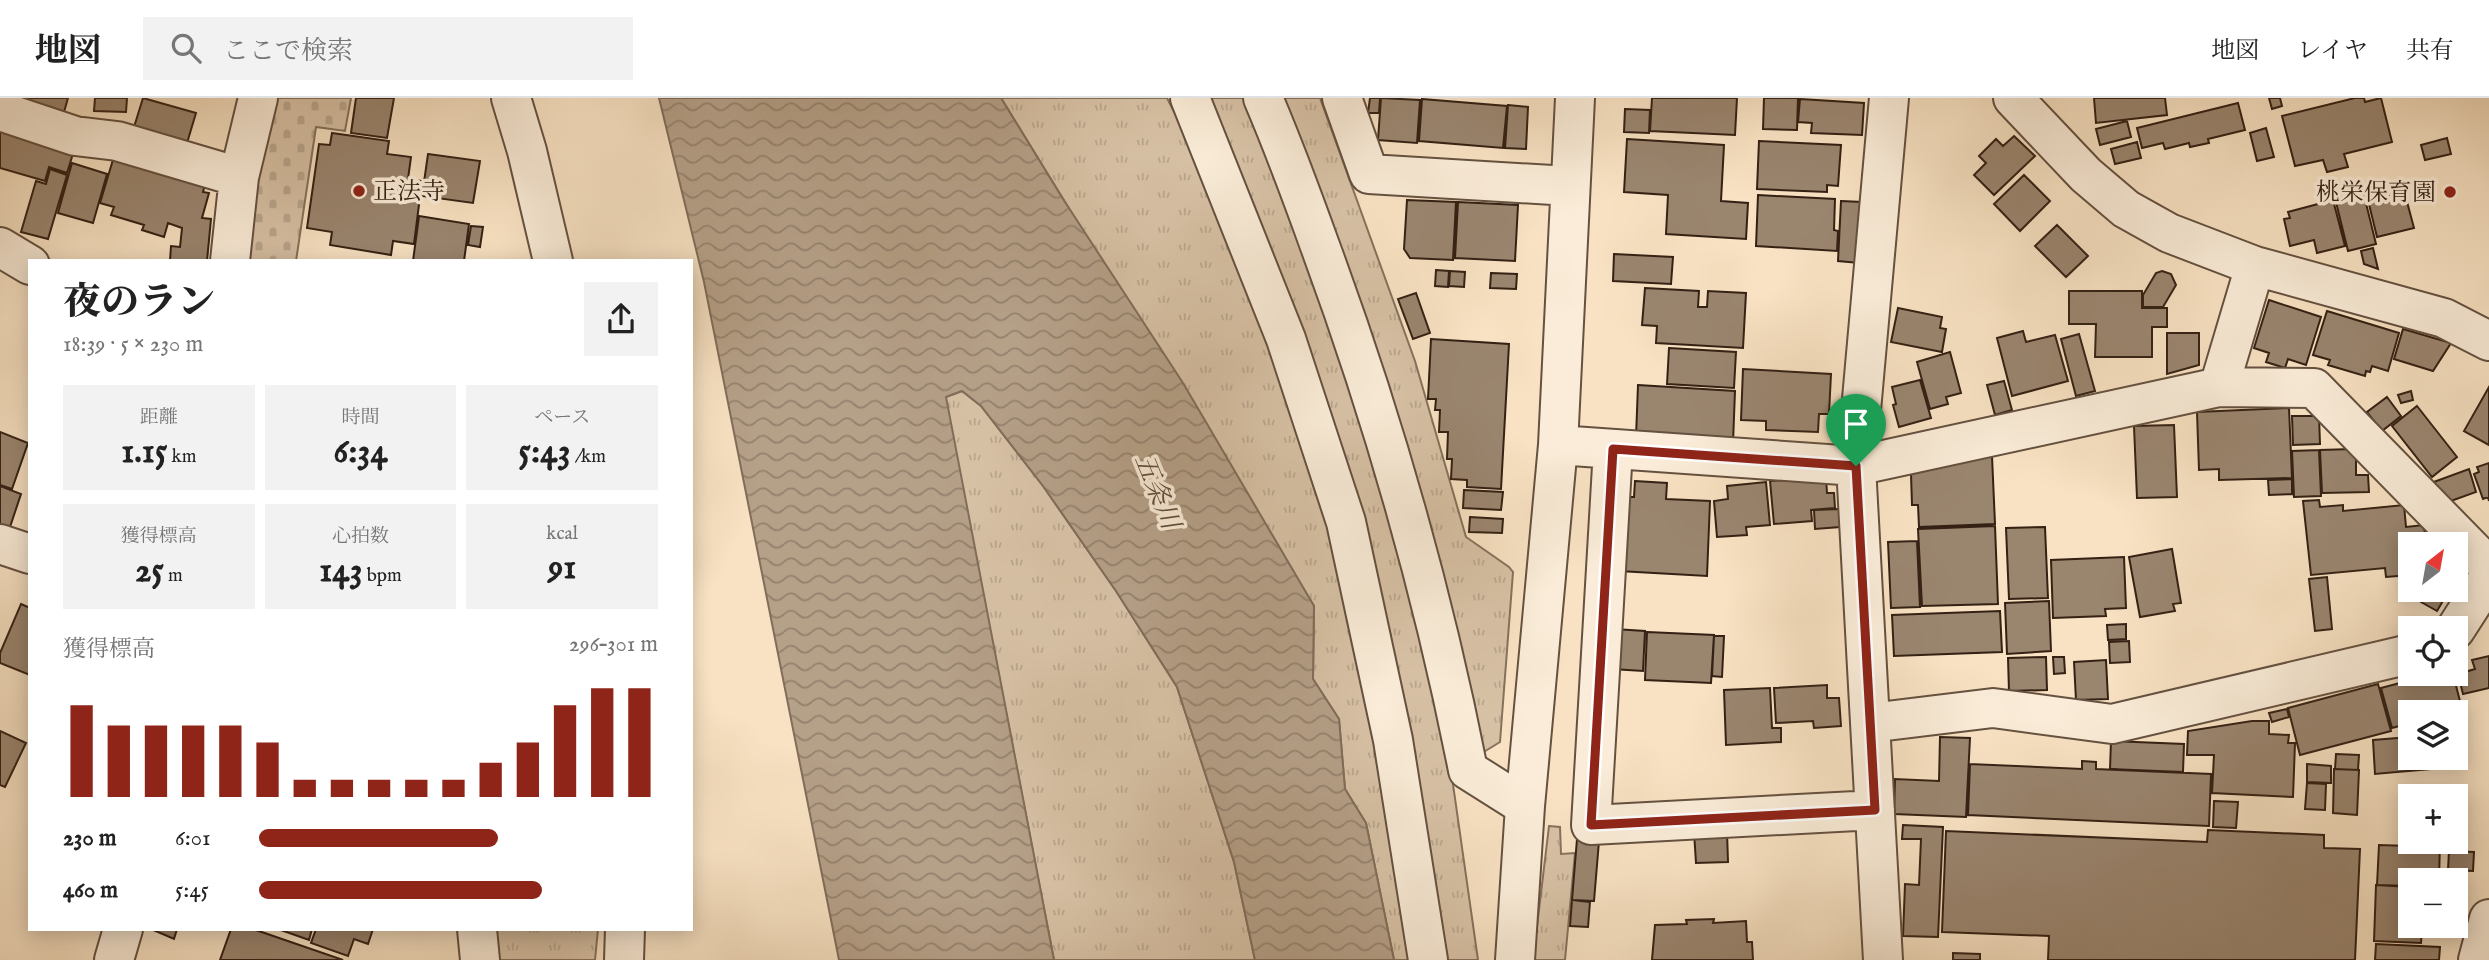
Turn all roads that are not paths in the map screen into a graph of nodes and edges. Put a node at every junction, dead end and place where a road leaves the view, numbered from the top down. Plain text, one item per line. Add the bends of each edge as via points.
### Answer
1 (258, 98) edge
2 (511, 98) edge
3 (1190, 98) edge
4 (1263, 98) edge
5 (1342, 98) edge
6 (1575, 98) edge
7 (1889, 98) edge
8 (2012, 98) edge
9 (0, 111) edge
10 (239, 177) junction
11 (1569, 186) junction
12 (0, 247) edge
13 (230, 259) edge
14 (554, 259) edge
15 (28, 264) edge
16 (2255, 266) junction
17 (2489, 341) edge
18 (2219, 387) junction
19 (1559, 445) junction
20 (1613, 449) junction
21 (1856, 466) junction
22 (0, 544) edge
23 (28, 553) edge
24 (2489, 567) edge
25 (2489, 577) edge
26 (2464, 616) edge
27 (2398, 657) edge
28 (1870, 723) junction
29 (1525, 806) junction
30 (1875, 810) junction
31 (2489, 919) edge
32 (122, 931) edge
33 (477, 931) edge
34 (625, 931) edge
35 (114, 960) edge
36 (480, 960) edge
37 (624, 960) edge
38 (1428, 960) edge
39 (1515, 960) edge
40 (1883, 960) edge
41 (2478, 960) edge

1 - 10 street
2 - 14 street
3 - 38 street via 1286,339 1346,522 1393,740
4 - 29 street via 1349,324 1405,500 1468,771
5 - 11 street via 1369,174
6 - 11 street
7 - 21 street
8 - 16 street via 2086,175 2126,209 2169,233
9 - 10 street via 75,136 117,141
10 - 13 street
11 - 19 street
12 - 15 street
16 - 17 street via 2444,318
16 - 18 street
18 - 21 street
18 - 24 street via 2314,388
19 - 20 street
19 - 29 street
20 - 21 street
20 - 30 street via 1591,825
21 - 28 street
22 - 23 street
25 - 26 street
27 - 28 street via 2112,724 1993,709
28 - 30 street
29 - 39 street
30 - 40 street
31 - 41 street
32 - 35 street
33 - 36 street
34 - 37 street

